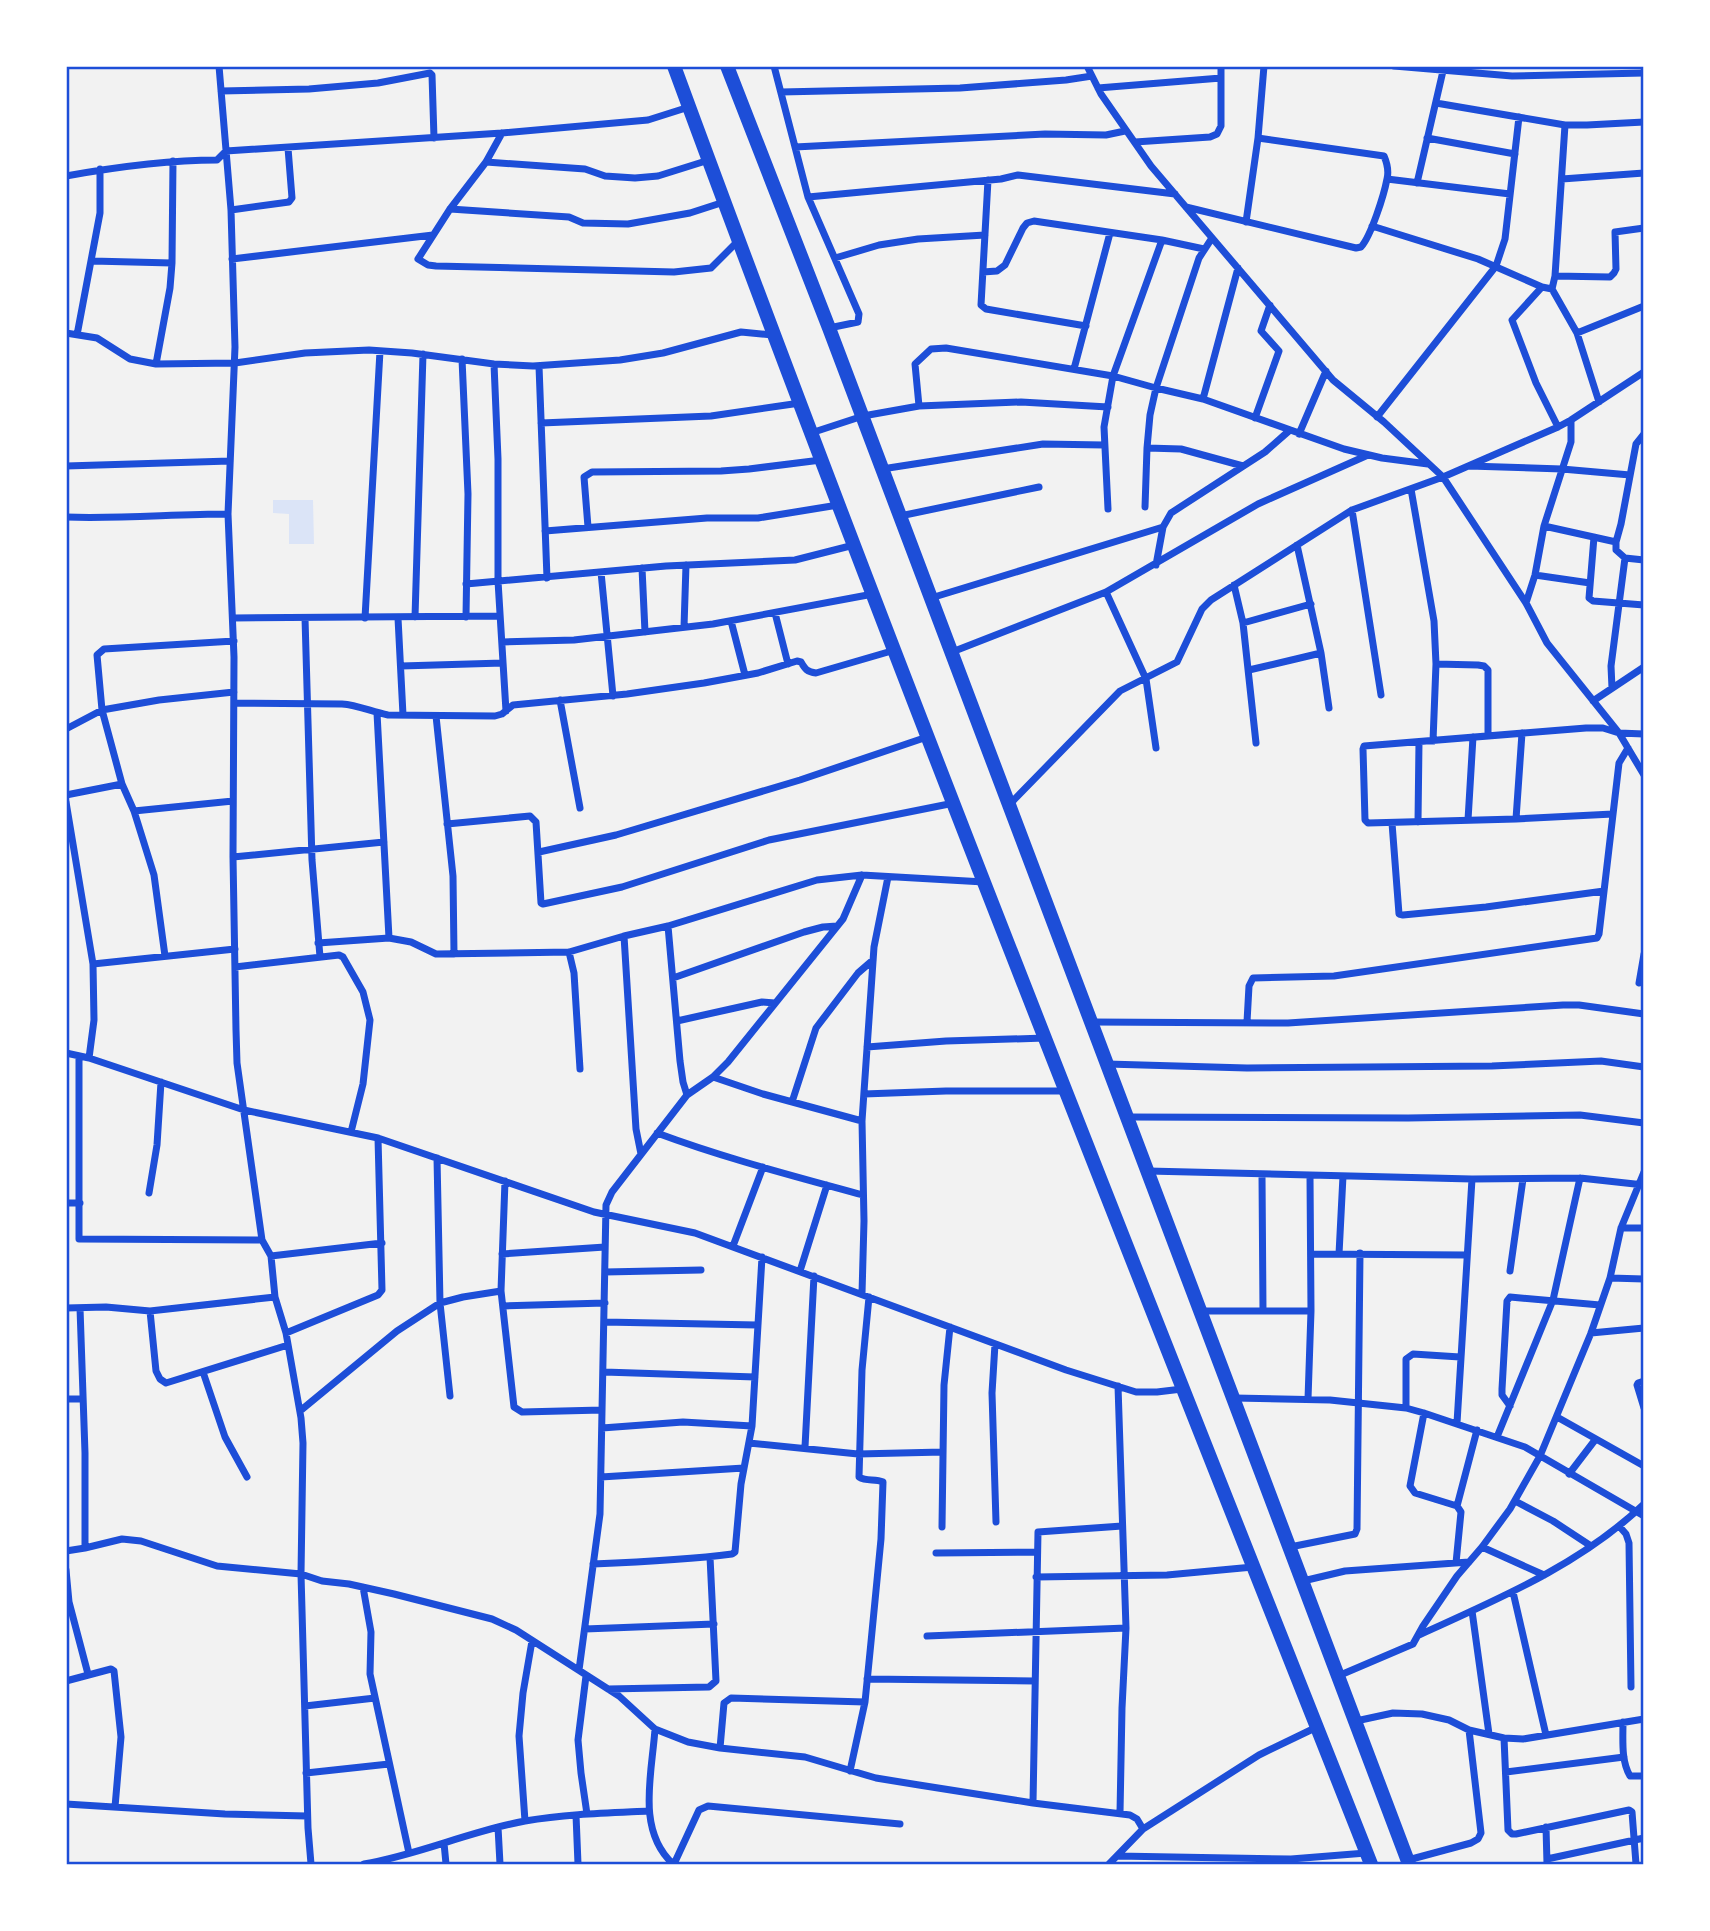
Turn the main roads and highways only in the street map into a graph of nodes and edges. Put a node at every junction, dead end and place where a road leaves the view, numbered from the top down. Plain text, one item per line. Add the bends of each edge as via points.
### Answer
1 (674, 66) edge
2 (727, 66) edge
3 (1369, 1859) edge
4 (1408, 1862) edge

1 - 3 main road via 954,803
2 - 4 main road

